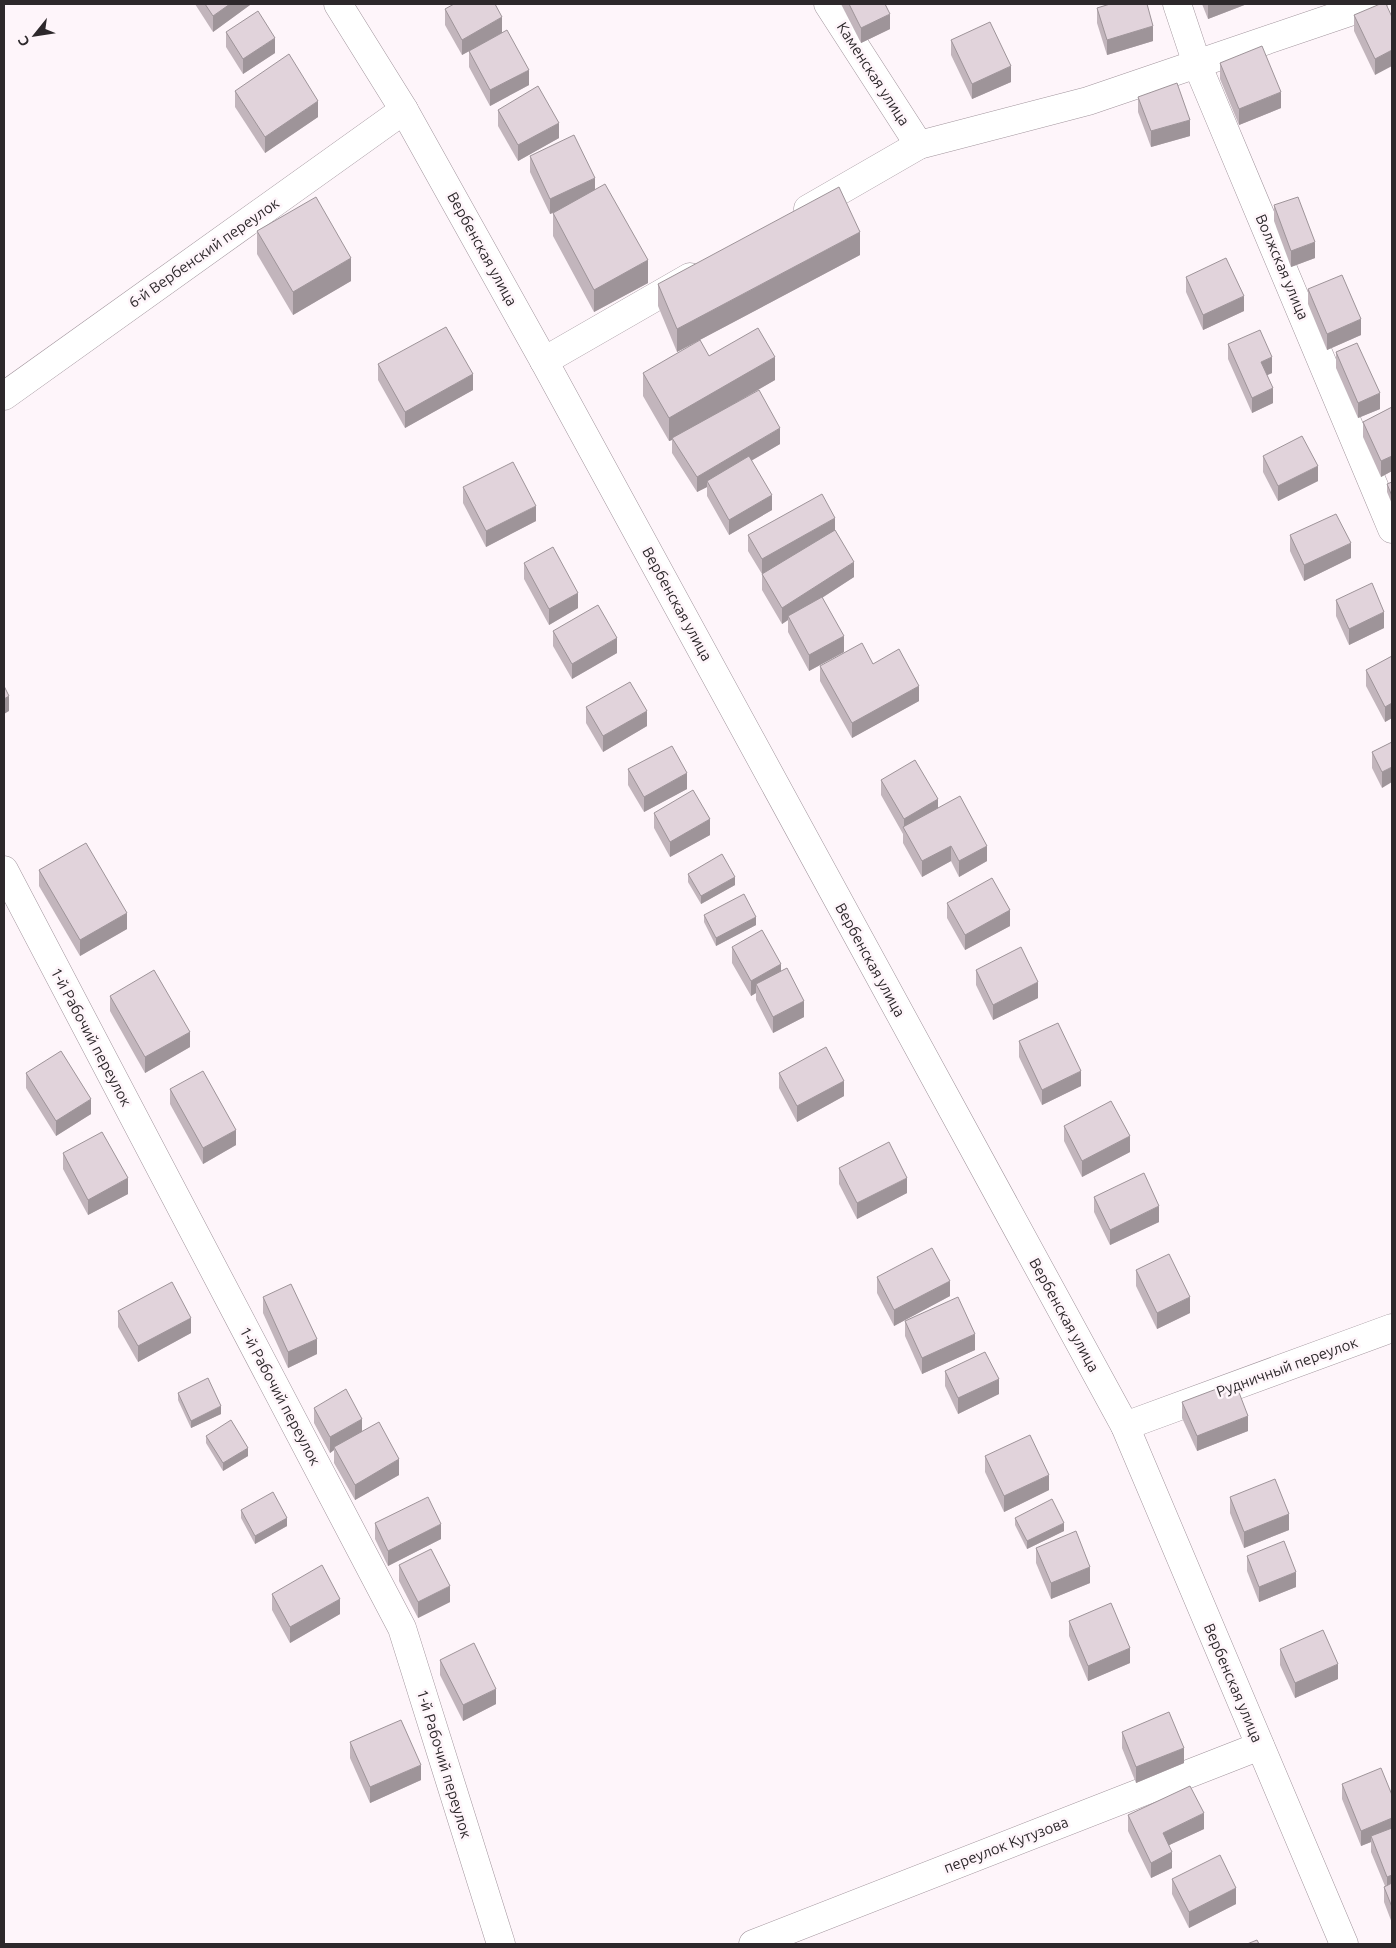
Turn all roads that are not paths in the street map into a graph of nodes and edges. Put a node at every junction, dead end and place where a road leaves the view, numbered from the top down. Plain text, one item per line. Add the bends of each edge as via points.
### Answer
1 (338, 4) edge
2 (828, 4) edge
3 (1178, 4) edge
4 (1373, 4) edge
5 (1197, 64) junction
6 (404, 110) junction
7 (919, 145) junction
8 (783, 224) edge
9 (714, 263) edge
10 (544, 361) junction
11 (4, 396) edge
12 (1392, 529) edge
13 (4, 870) edge
14 (1392, 1328) edge
15 (1125, 1426) junction
16 (1260, 1746) junction
17 (501, 1944) edge
18 (752, 1944) edge
19 (1344, 1944) edge

1 - 6 street, Вербенская улица
2 - 7 street, Каменская улица
3 - 5 street, Волжская улица
4 - 5 street
5 - 7 street via 1088,101
5 - 12 street, Волжская улица
6 - 10 street, Вербенская улица
6 - 11 street, 6-й Вербенский переулок
7 - 8 street
9 - 10 street
10 - 15 street, Вербенская улица
13 - 17 street, 1-й Рабочий переулок via 402,1628
14 - 15 street, Рудничный переулок
15 - 16 street, Вербенская улица
16 - 18 street, переулок Кутузова
16 - 19 street, Вербенская улица

